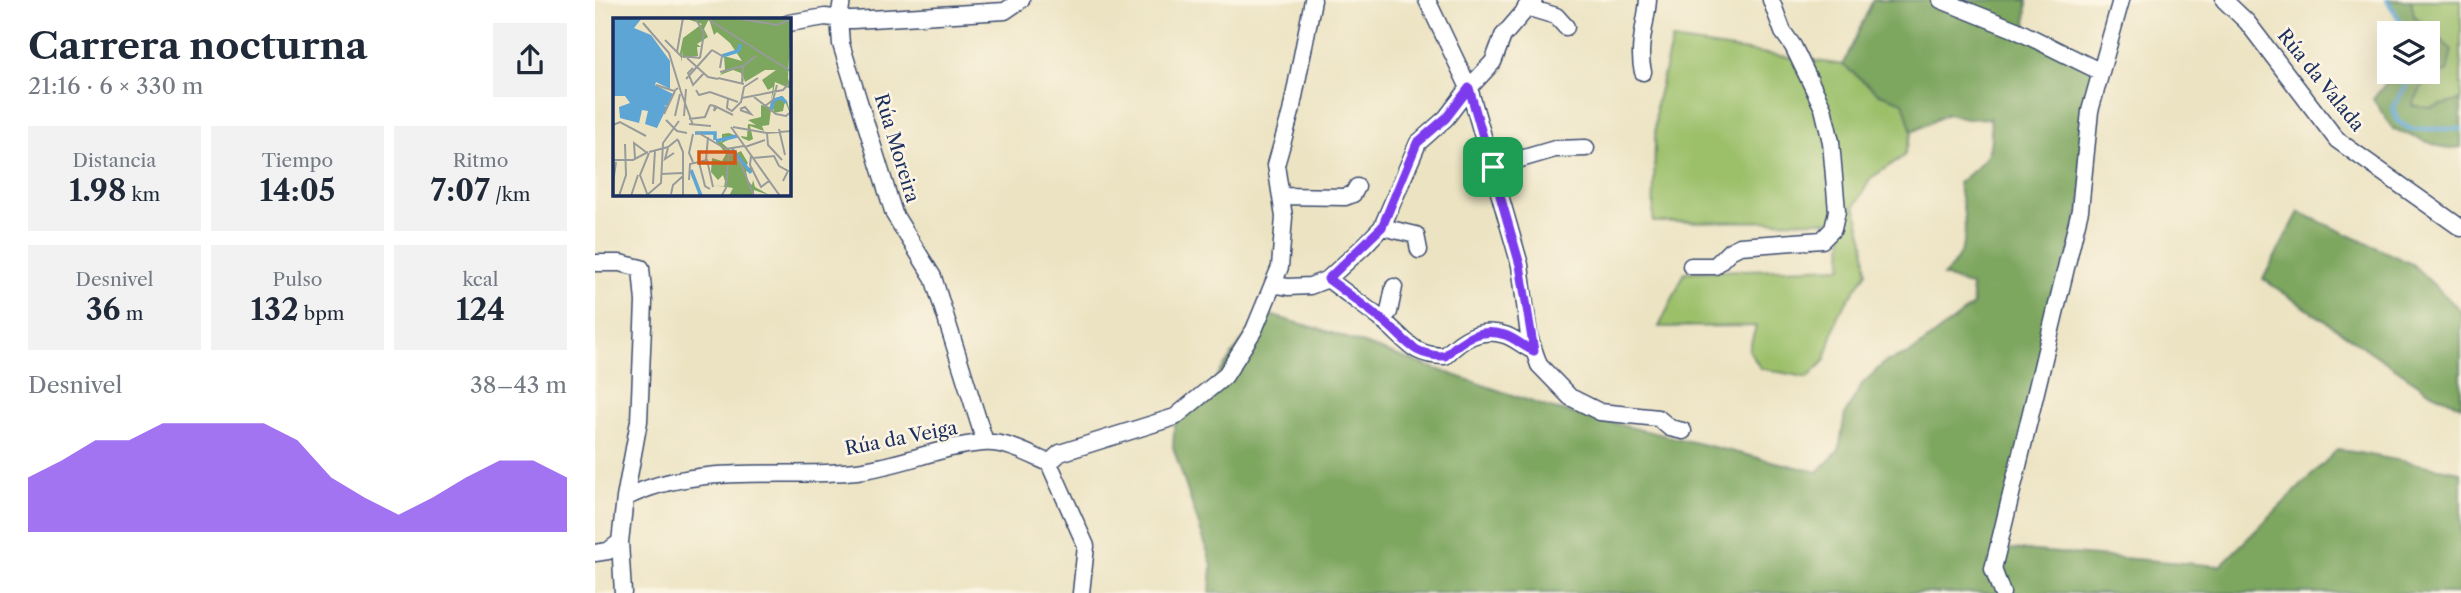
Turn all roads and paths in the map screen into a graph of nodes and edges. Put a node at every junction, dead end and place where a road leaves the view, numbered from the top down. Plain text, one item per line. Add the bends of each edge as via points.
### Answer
1 (842, 0) edge
2 (1021, 0) edge
3 (1313, 0) edge
4 (1427, 0) edge
5 (1648, 0) edge
6 (1771, 0) edge
7 (1941, 0) edge
8 (2121, 0) edge
9 (2224, 0) edge
10 (1530, 4) edge
11 (839, 18) junction
12 (791, 23) edge
13 (1566, 27) dead end
14 (2099, 71) junction
15 (1643, 72) dead end
16 (1469, 88) junction
17 (1586, 148) dead end
18 (1493, 167) junction
19 (1357, 187) dead end
20 (1280, 196) junction
21 (2427, 204) junction
22 (1382, 227) junction
23 (2461, 228) edge
24 (2461, 241) edge
25 (1419, 250) dead end
26 (595, 264) edge
27 (1691, 266) dead end
28 (1328, 279) junction
29 (1273, 284) junction
30 (1394, 287) dead end
31 (1382, 320) junction
32 (1534, 351) junction
33 (1683, 431) dead end
34 (985, 442) junction
35 (1049, 463) junction
36 (625, 498) junction
37 (620, 542) junction
38 (595, 553) edge
39 (623, 593) edge
40 (1081, 593) edge
41 (2002, 593) edge

1 - 11 street, Rúa Moreira
2 - 11 street via 1005,11
3 - 20 street via 1276,165
4 - 16 street
5 - 15 street via 1638,58
6 - 27 street via 1823,108 1836,197 1833,229 1822,240 1740,246 1715,266
7 - 14 street
8 - 14 street
9 - 21 street, Rúa da Valada via 2247,22 2337,140
10 - 13 street via 1556,16
10 - 16 street via 1503,36 1493,62
11 - 12 street
11 - 34 street, Rúa Moreira via 841,44 894,214 933,277
14 - 41 street via 2080,210 1993,569
16 - 18 street
16 - 22 street via 1446,118 1417,143
17 - 18 street via 1555,149
18 - 32 street via 1520,265
19 - 20 street via 1345,197
20 - 29 street via 1284,217 1280,267
21 - 23 street, Rúa da Valada
21 - 24 street, Rúa da Valada
22 - 25 street via 1416,235
22 - 28 street
26 - 36 street via 641,268 639,421
28 - 29 street via 1310,286
28 - 31 street
29 - 35 street via 1254,330 1225,376 1201,399 1175,417 1061,453
30 - 31 street via 1389,312
31 - 32 street via 1401,341 1427,356 1445,356 1478,333 1506,335
32 - 33 street via 1539,365 1570,397 1600,412 1658,418 1675,431
34 - 35 street, Rúa da Veiga via 1015,448
34 - 36 street, Rúa da Veiga via 858,470 708,476 649,486
35 - 40 street via 1086,546
36 - 37 street
37 - 38 street
37 - 39 street

